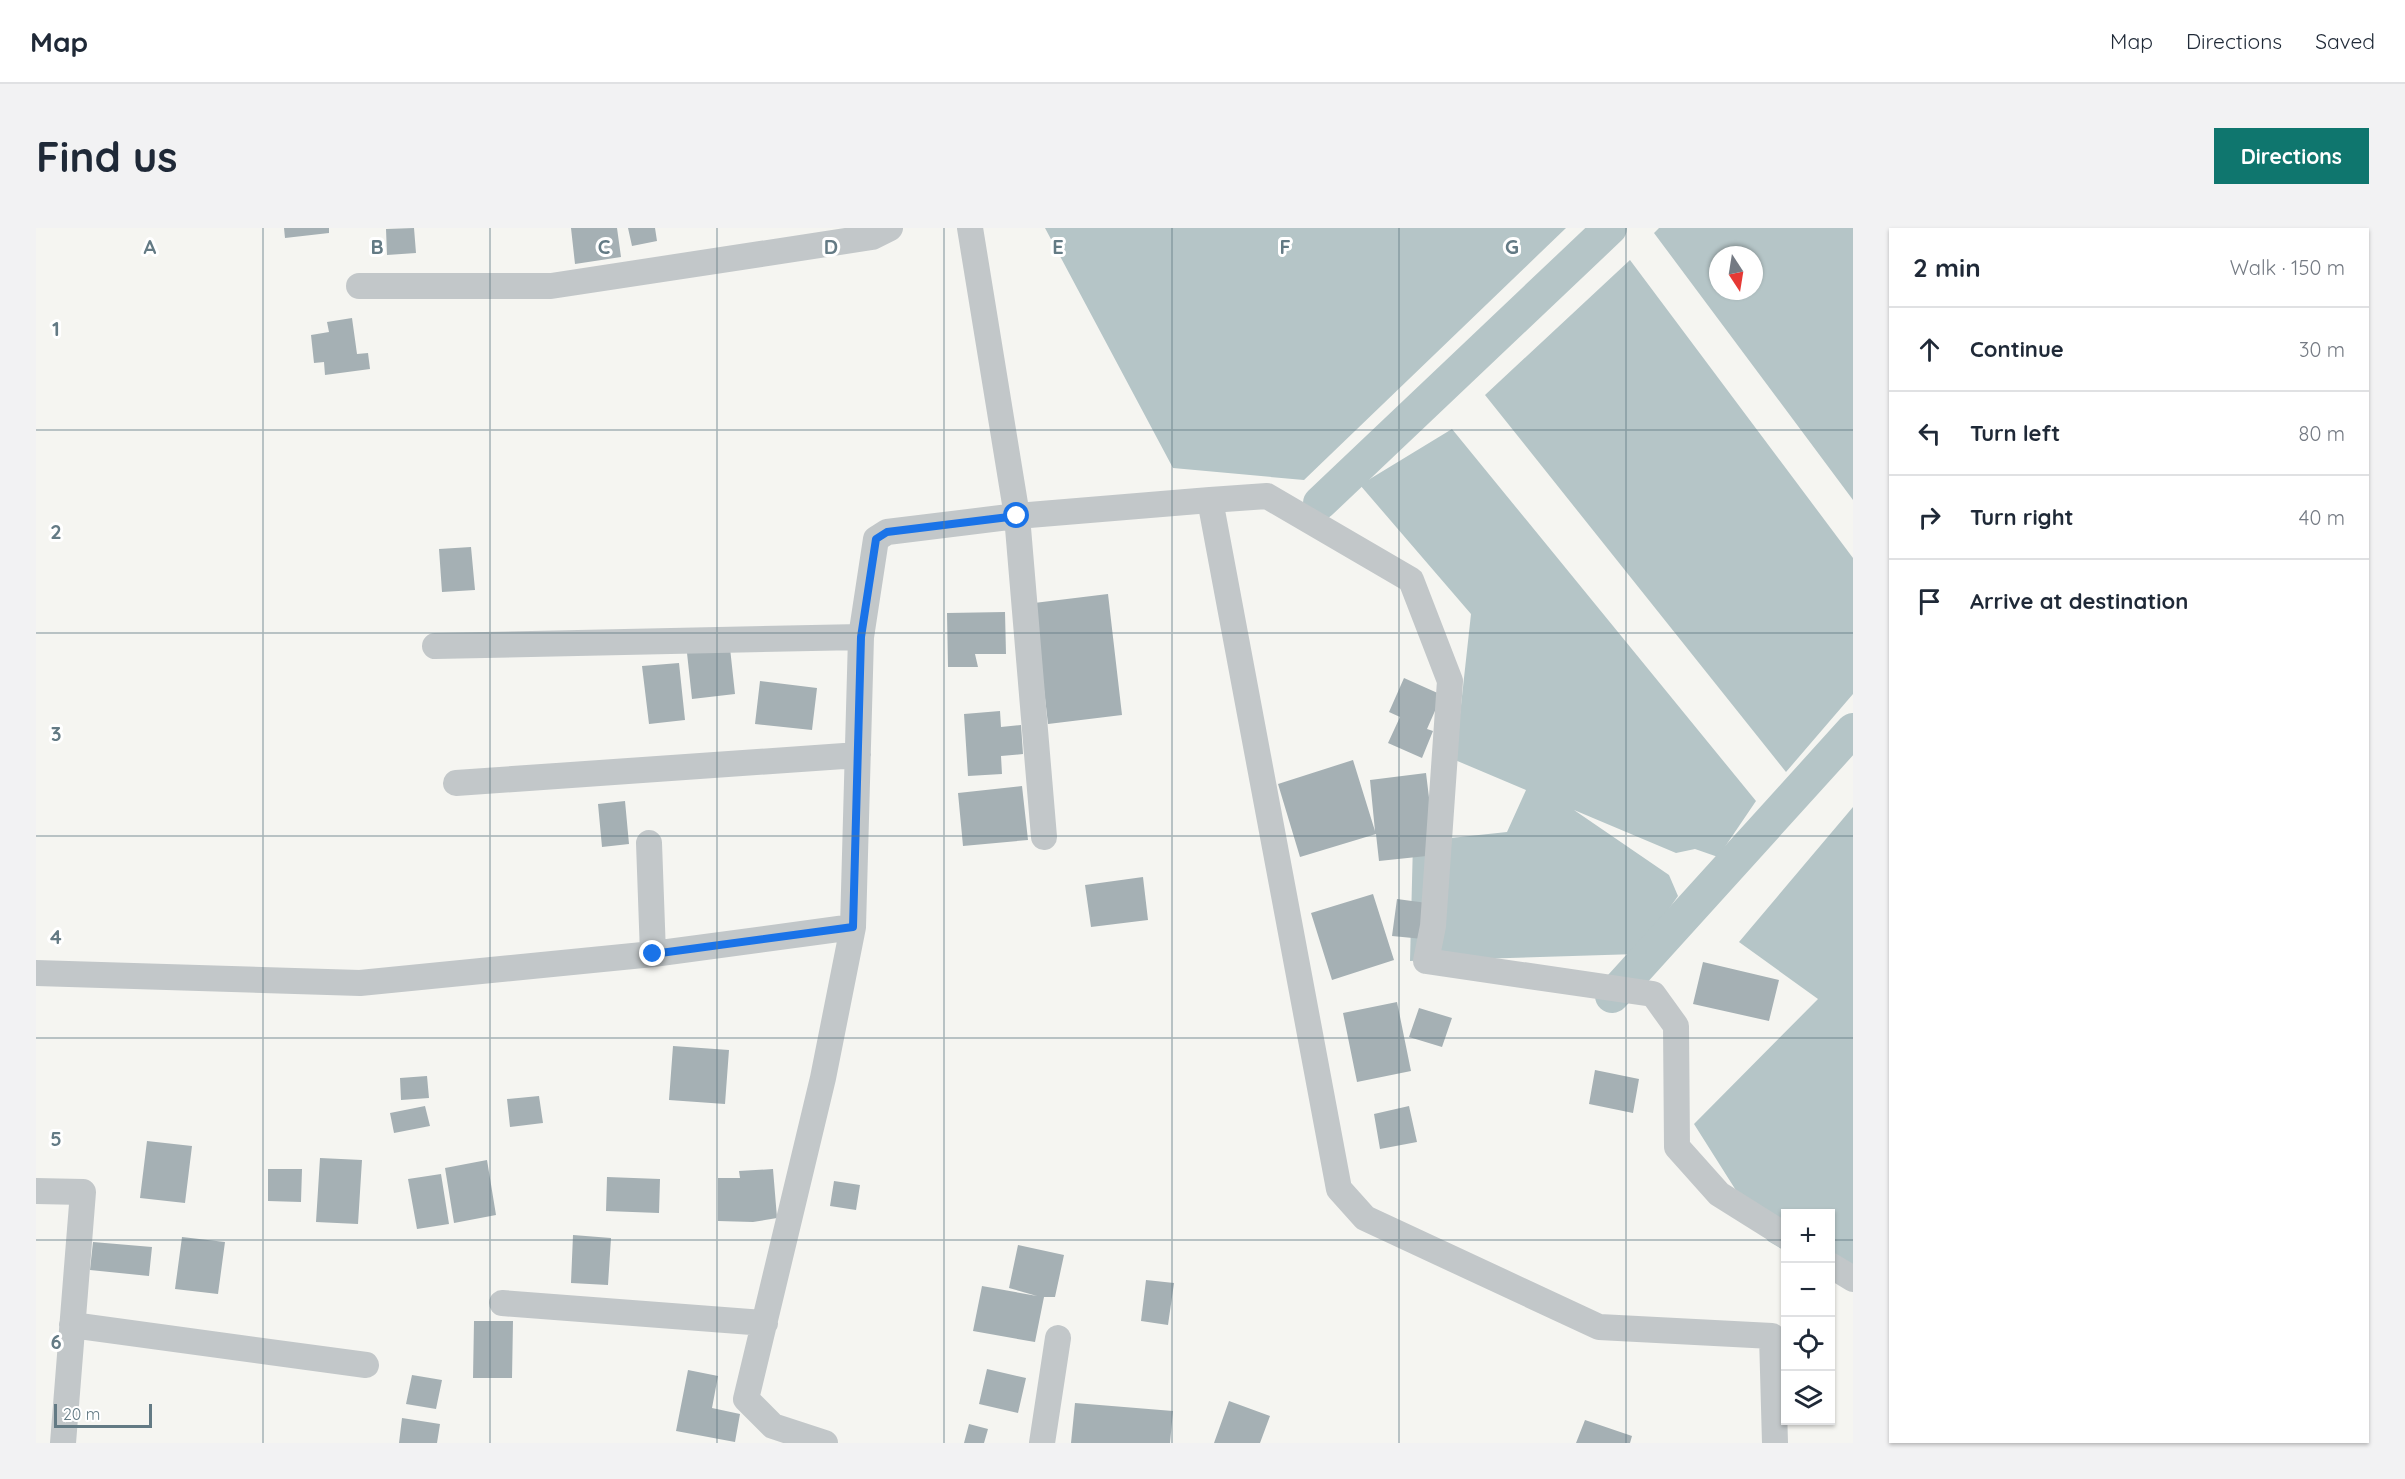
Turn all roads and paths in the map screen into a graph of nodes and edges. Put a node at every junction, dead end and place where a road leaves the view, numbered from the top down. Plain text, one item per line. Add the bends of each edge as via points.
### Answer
1 (890, 228) edge
2 (970, 228) edge
3 (359, 286) dead end
4 (1210, 500) junction
5 (1017, 516) junction
6 (861, 637) junction
7 (435, 646) dead end
8 (858, 755) junction
9 (456, 783) dead end
10 (1044, 837) dead end
11 (649, 843) dead end
12 (853, 927) junction
13 (653, 954) junction
14 (36, 973) edge
15 (36, 1191) edge
16 (1781, 1233) edge
17 (1835, 1268) edge
18 (1853, 1279) edge
19 (502, 1303) dead end
20 (765, 1323) junction
21 (72, 1325) junction
22 (1058, 1338) dead end
23 (366, 1365) dead end
24 (63, 1443) edge
25 (825, 1443) edge
26 (1042, 1443) edge
27 (1774, 1443) edge

1 - 3 street via 872,237 551,286
2 - 5 street
4 - 5 street
4 - 16 street via 1267,496 1411,580 1450,681 1433,926 1426,961 1653,994 1676,1026 1677,1147 1719,1194
4 - 27 street via 1339,1189 1365,1218 1599,1327 1772,1336
5 - 6 street via 887,532 876,539
5 - 10 street
6 - 7 street
6 - 8 street
8 - 9 street
8 - 12 street
11 - 13 street
12 - 13 street
12 - 20 street via 823,1078
13 - 14 street via 360,983
15 - 21 street via 83,1192
17 - 18 street
19 - 20 street
20 - 25 street via 746,1400 773,1426
21 - 23 street
21 - 24 street
22 - 26 street

